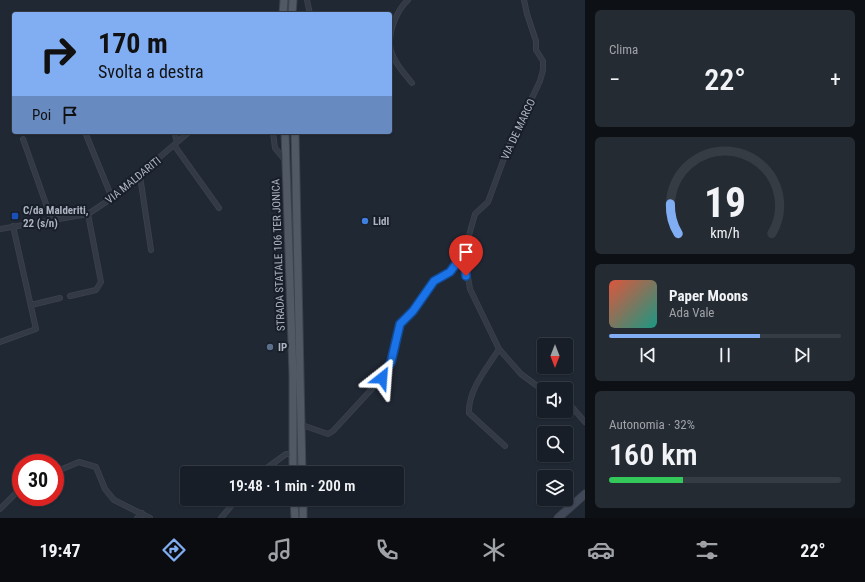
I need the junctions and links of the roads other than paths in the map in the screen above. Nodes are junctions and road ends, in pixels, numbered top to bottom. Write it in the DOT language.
graph roads {
  1 [pos="284,0"];
  2 [pos="293,0"];
  3 [pos="307,0"];
  4 [pos="408,0"];
  5 [pos="524,0"];
  6 [pos="283,12"];
  7 [pos="292,12"];
  8 [pos="310,12"];
  9 [pos="392,35"];
  10 [pos="392,50"];
  11 [pos="412,82"];
  12 [pos="86,134"];
  13 [pos="174,134"];
  14 [pos="187,134"];
  15 [pos="273,134"];
  16 [pos="285,134"];
  17 [pos="295,134"];
  18 [pos="23,139"];
  19 [pos="176,144"];
  20 [pos="285,160"];
  21 [pos="140,176"];
  22 [pos="112,198"];
  23 [pos="219,208"];
  24 [pos="88,214"];
  25 [pos="52,221"];
  26 [pos="13,226"];
  27 [pos="0,228"];
  28 [pos="151,250"];
  29 [pos="464,253"];
  30 [pos="70,296"];
  31 [pos="60,298"];
  32 [pos="31,305"];
  33 [pos="0,342"];
  34 [pos="499,349"];
  35 [pos="537,386"];
  36 [pos="573,408"];
  37 [pos="585,422"];
  38 [pos="302,425"];
  39 [pos="505,446"];
  40 [pos="293,454"];
  41 [pos="270,466"];
  42 [pos="293,466"];
  43 [pos="302,466"];
  44 [pos="64,468"];
  45 [pos="585,494"];
  46 [pos="12,497"];
  47 [pos="231,506"];
  48 [pos="294,506"];
  49 [pos="303,506"];
  50 [pos="0,509"];
  51 [pos="142,513"];
  52 [pos="137,518"];
  53 [pos="150,518"];
  54 [pos="221,518"];
  55 [pos="294,518"];
  56 [pos="303,518"];
  57 [pos="558,518"];
  1 -- 6 [label="main road"];
  2 -- 7 [label="main road"];
  3 -- 8 [label="street"];
  4 -- 9 [label="street"];
  5 -- 29 [label="street, VIA DE MARCO"];
  10 -- 11 [label="street"];
  12 -- 22 [label="street"];
  13 -- 19 [label="street"];
  14 -- 19 [label="street, VIA MALDARITI"];
  15 -- 20 [label="street"];
  16 -- 20 [label="main road, STRADA STATALE 106 TER JONICA"];
  17 -- 38 [label="main road, STRADA STATALE 106 TER JONICA"];
  18 -- 25 [label="street"];
  19 -- 21 [label="street, VIA MALDARITI"];
  19 -- 23 [label="street"];
  20 -- 40 [label="main road, STRADA STATALE 106 TER JONICA"];
  21 -- 22 [label="street, VIA MALDARITI"];
  21 -- 28 [label="street"];
  22 -- 24 [label="street, VIA MALDARITI"];
  24 -- 25 [label="street, VIA MALDARITI"];
  24 -- 30 [label="street"];
  25 -- 26 [label="street, VIA MALDARITI"];
  26 -- 27 [label="street, VIA MALDARITI"];
  26 -- 32 [label="street"];
  29 -- 34 [label="street"];
  29 -- 38 [label="street"];
  31 -- 32 [label="street"];
  32 -- 33 [label="street"];
  34 -- 35 [label="street"];
  34 -- 39 [label="street"];
  36 -- 37 [label="street"];
  38 -- 43 [label="main road, STRADA STATALE 106 TER JONICA"];
  40 -- 41 [label="street"];
  40 -- 42 [label="main road, STRADA STATALE 106 TER JONICA"];
  44 -- 51 [label="street"];
  45 -- 57 [label="street"];
  46 -- 50 [label="street"];
  47 -- 54 [label="street"];
  48 -- 55 [label="main road"];
  49 -- 56 [label="main road"];
  51 -- 52 [label="street"];
  51 -- 53 [label="street"];
}
